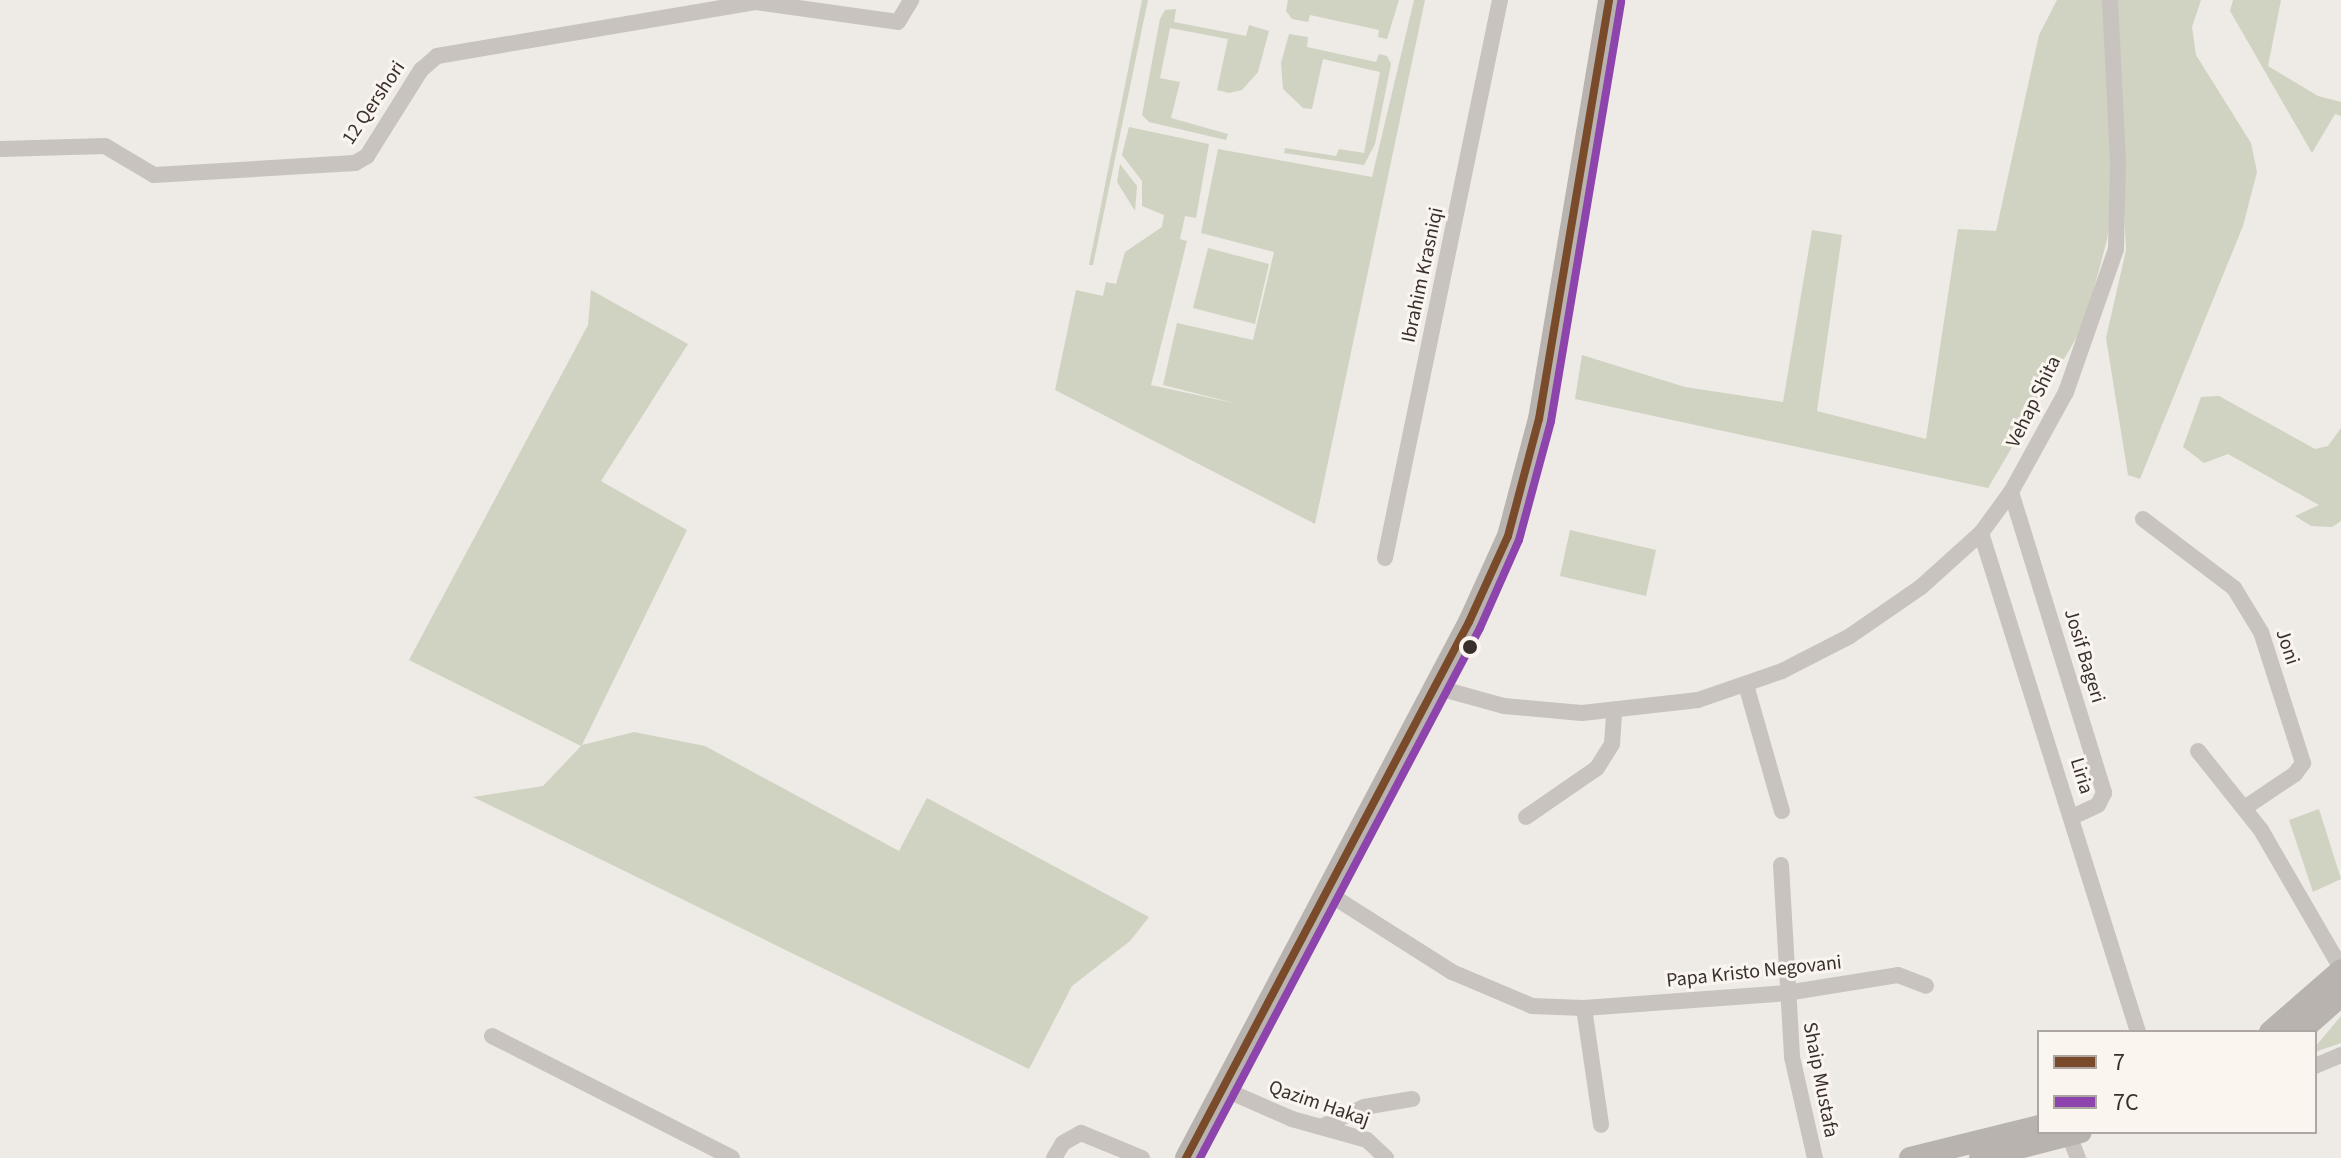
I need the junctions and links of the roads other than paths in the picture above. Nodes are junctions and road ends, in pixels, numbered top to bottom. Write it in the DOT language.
graph roads {
  1 [pos="911,0"];
  2 [pos="1500,0"];
  3 [pos="1609,0"];
  4 [pos="1622,0"];
  5 [pos="2110,0"];
  6 [pos="0,149"];
  7 [pos="2011,492"];
  8 [pos="2143,519"];
  9 [pos="1981,533"];
  10 [pos="1385,558"];
  11 [pos="1746,685"];
  12 [pos="1441,689"];
  13 [pos="1614,713"];
  14 [pos="2198,751"];
  15 [pos="2246,807"];
  16 [pos="1782,811"];
  17 [pos="1526,817"];
  18 [pos="2072,817"];
  19 [pos="1781,865"];
  20 [pos="1337,899"];
  21 [pos="2341,969"];
  22 [pos="1926,986"];
  23 [pos="1786,993"];
  24 [pos="2328,1000"];
  25 [pos="1584,1008"];
  26 [pos="2137,1030"];
  27 [pos="2274,1030"];
  28 [pos="2302,1030"];
  29 [pos="492,1036"];
  30 [pos="2341,1055"];
  31 [pos="2317,1065"];
  32 [pos="1235,1094"];
  33 [pos="1412,1099"];
  34 [pos="1601,1125"];
  35 [pos="2037,1126"];
  36 [pos="1321,1127"];
  37 [pos="2075,1134"];
  38 [pos="732,1158"];
  39 [pos="1054,1158"];
  40 [pos="1142,1158"];
  41 [pos="1186,1158"];
  42 [pos="1200,1158"];
  43 [pos="1386,1158"];
  44 [pos="1815,1158"];
  45 [pos="1910,1158"];
  46 [pos="1980,1158"];
  47 [pos="2078,1158"];
  1 -- 6 [label="street, 12 Qershori"];
  2 -- 10 [label="street, Ibrahim Krasniqi"];
  3 -- 12 [label="street"];
  4 -- 12 [label="street"];
  5 -- 7 [label="street, Vehap Shita"];
  7 -- 9 [label="street, Vehap Shita"];
  7 -- 18 [label="street, Josif Bageri"];
  8 -- 15 [label="street, Joni"];
  9 -- 11 [label="street, Vehap Shita"];
  9 -- 18 [label="street, Liria"];
  11 -- 13 [label="street, Vehap Shita"];
  11 -- 16 [label="street"];
  12 -- 13 [label="street, Vehap Shita"];
  12 -- 20 [label="street"];
  12 -- 41 [label="street"];
  13 -- 17 [label="street"];
  14 -- 15 [label="street"];
  15 -- 21 [label="street"];
  18 -- 26 [label="street, Liria"];
  19 -- 23 [label="street, Shaip Mustafa"];
  20 -- 25 [label="street, Papa Kristo Negovani"];
  20 -- 32 [label="street"];
  21 -- 24 [label="street"];
  22 -- 23 [label="street, Papa Kristo Negovani"];
  23 -- 25 [label="street, Papa Kristo Negovani"];
  23 -- 44 [label="street, Shaip Mustafa"];
  24 -- 27 [label="street"];
  24 -- 28 [label="street"];
  25 -- 34 [label="street"];
  29 -- 38 [label="street"];
  30 -- 31 [label="street"];
  32 -- 36 [label="street, Qazim Hakaj"];
  32 -- 42 [label="street"];
  33 -- 36 [label="street"];
  35 -- 45 [label="street"];
  36 -- 43 [label="street, Qazim Hakaj"];
  37 -- 46 [label="street"];
  37 -- 47 [label="street"];
  39 -- 40 [label="street"];
}
